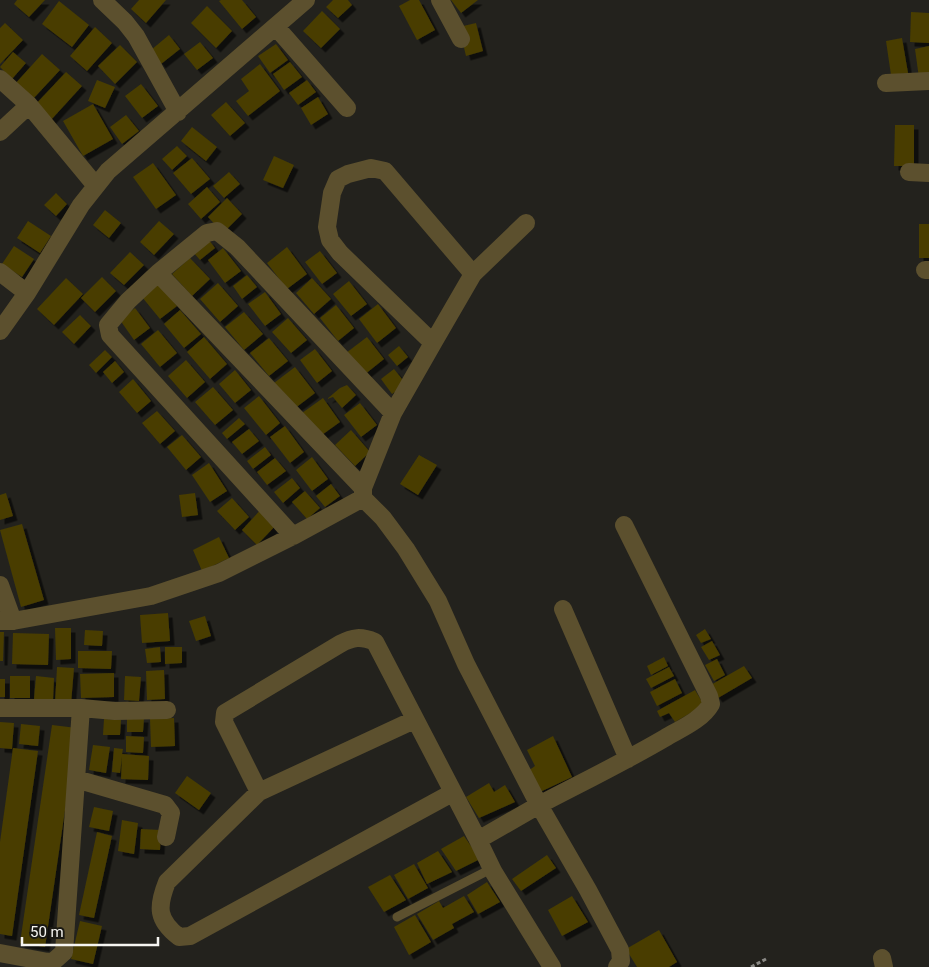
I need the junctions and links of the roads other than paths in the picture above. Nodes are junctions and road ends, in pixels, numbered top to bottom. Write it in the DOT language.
graph roads {
  1 [pos="102,0"];
  2 [pos="306,0"];
  3 [pos="440,0"];
  4 [pos="276,27"];
  5 [pos="461,40"];
  6 [pos="0,79"];
  7 [pos="929,81"];
  8 [pos="886,83"];
  9 [pos="29,105"];
  10 [pos="347,108"];
  11 [pos="178,112"];
  12 [pos="0,132"];
  13 [pos="909,172"];
  14 [pos="929,173"];
  15 [pos="96,186"];
  16 [pos="526,223"];
  17 [pos="0,272"];
  18 [pos="158,273"];
  19 [pos="473,274"];
  20 [pos="27,293"];
  21 [pos="0,331"];
  22 [pos="433,343"];
  23 [pos="393,413"];
  24 [pos="363,493"];
  25 [pos="624,525"];
  26 [pos="293,536"];
  27 [pos="0,585"];
  28 [pos="563,610"];
  29 [pos="7,621"];
  30 [pos="0,708"];
  31 [pos="81,708"];
  32 [pos="167,710"];
  33 [pos="414,720"];
  34 [pos="628,759"];
  35 [pos="76,779"];
  36 [pos="259,792"];
  37 [pos="452,792"];
  38 [pos="539,805"];
  39 [pos="166,837"];
  40 [pos="478,840"];
  41 [pos="491,869"];
  42 [pos="397,917"];
  43 [pos="0,953"];
  44 [pos="552,967"];
  45 [pos="617,967"];
  1 -- 11 [label="street"];
  2 -- 4 [label="street"];
  3 -- 5 [label="street"];
  4 -- 10 [label="street"];
  4 -- 11 [label="street"];
  6 -- 9 [label="street"];
  7 -- 8 [label="street"];
  9 -- 12 [label="street"];
  9 -- 15 [label="street"];
  11 -- 15 [label="street"];
  13 -- 14 [label="street"];
  15 -- 20 [label="street"];
  16 -- 19 [label="street"];
  17 -- 20 [label="street"];
  18 -- 23 [label="street"];
  18 -- 24 [label="street"];
  18 -- 26 [label="street"];
  19 -- 22 [label="street"];
  19 -- 22 [label="street"];
  20 -- 21 [label="street"];
  22 -- 23 [label="street"];
  23 -- 24 [label="street"];
  24 -- 26 [label="street"];
  24 -- 38 [label="street"];
  25 -- 34 [label="street"];
  26 -- 29 [label="street"];
  27 -- 29 [label="street"];
  28 -- 34 [label="street"];
  30 -- 31 [label="street"];
  31 -- 32 [label="street"];
  31 -- 35 [label="street"];
  33 -- 36 [label="street"];
  33 -- 36 [label="street"];
  33 -- 37 [label="street"];
  34 -- 38 [label="street"];
  35 -- 39 [label="street"];
  35 -- 43 [label="street"];
  36 -- 37 [label="street"];
  37 -- 40 [label="street"];
  38 -- 40 [label="street"];
  38 -- 45 [label="street"];
  40 -- 41 [label="street"];
  41 -- 42 [label="lane"];
  41 -- 44 [label="street"];
}
